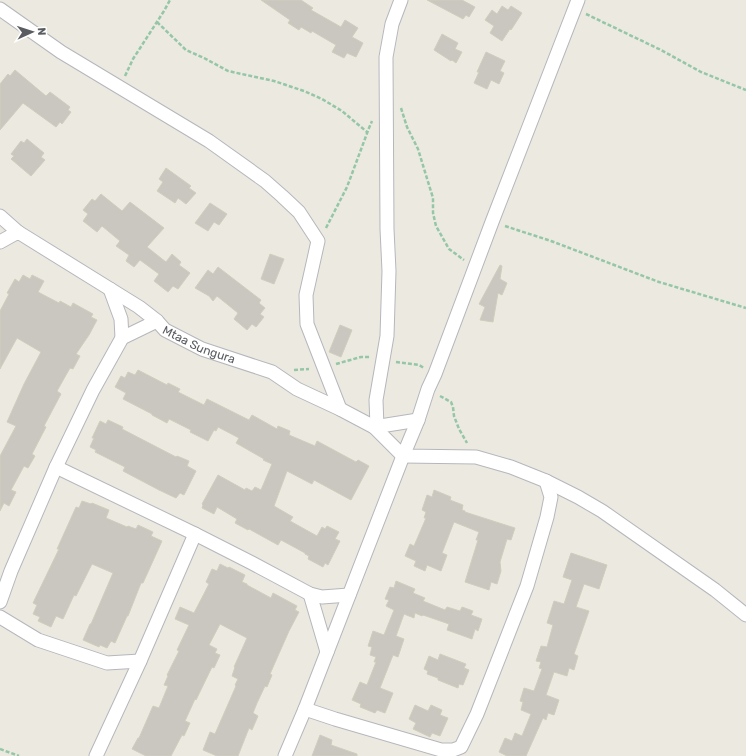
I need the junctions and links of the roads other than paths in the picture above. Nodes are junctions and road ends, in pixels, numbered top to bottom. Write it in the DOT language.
graph roads {
  1 [pos="401,0"];
  2 [pos="576,4"];
  3 [pos="0,9"];
  4 [pos="0,216"];
  5 [pos="18,232"];
  6 [pos="0,242"];
  7 [pos="110,289"];
  8 [pos="157,321"];
  9 [pos="122,338"];
  10 [pos="340,409"];
  11 [pos="418,420"];
  12 [pos="375,427"];
  13 [pos="403,456"];
  14 [pos="56,467"];
  15 [pos="546,481"];
  16 [pos="195,534"];
  17 [pos="310,594"];
  18 [pos="349,596"];
  19 [pos="0,602"];
  20 [pos="746,615"];
  21 [pos="0,616"];
  22 [pos="327,652"];
  23 [pos="140,661"];
  24 [pos="305,709"];
  25 [pos="460,751"];
  26 [pos="442,753"];
  27 [pos="96,756"];
  28 [pos="285,756"];
  1 -- 12 [label="street"];
  2 -- 11 [label="street"];
  3 -- 10 [label="street"];
  4 -- 5 [label="street, Mtaa Sungura"];
  5 -- 6 [label="street"];
  5 -- 7 [label="street, Mtaa Sungura"];
  7 -- 8 [label="street, Mtaa Sungura"];
  7 -- 9 [label="street"];
  8 -- 9 [label="street"];
  8 -- 10 [label="street, Mtaa Sungura"];
  9 -- 14 [label="street"];
  10 -- 12 [label="street, Mtaa Sungura"];
  11 -- 12 [label="street"];
  11 -- 13 [label="street"];
  12 -- 13 [label="street, Mtaa Sungura"];
  13 -- 15 [label="street"];
  13 -- 18 [label="street"];
  14 -- 16 [label="street"];
  14 -- 19 [label="street"];
  15 -- 20 [label="street"];
  15 -- 25 [label="street"];
  16 -- 17 [label="street"];
  16 -- 23 [label="street"];
  17 -- 18 [label="street"];
  17 -- 22 [label="street"];
  18 -- 22 [label="street"];
  21 -- 23 [label="street"];
  22 -- 24 [label="street"];
  23 -- 27 [label="street"];
  24 -- 26 [label="street"];
  24 -- 28 [label="street"];
  25 -- 26 [label="street"];
}
